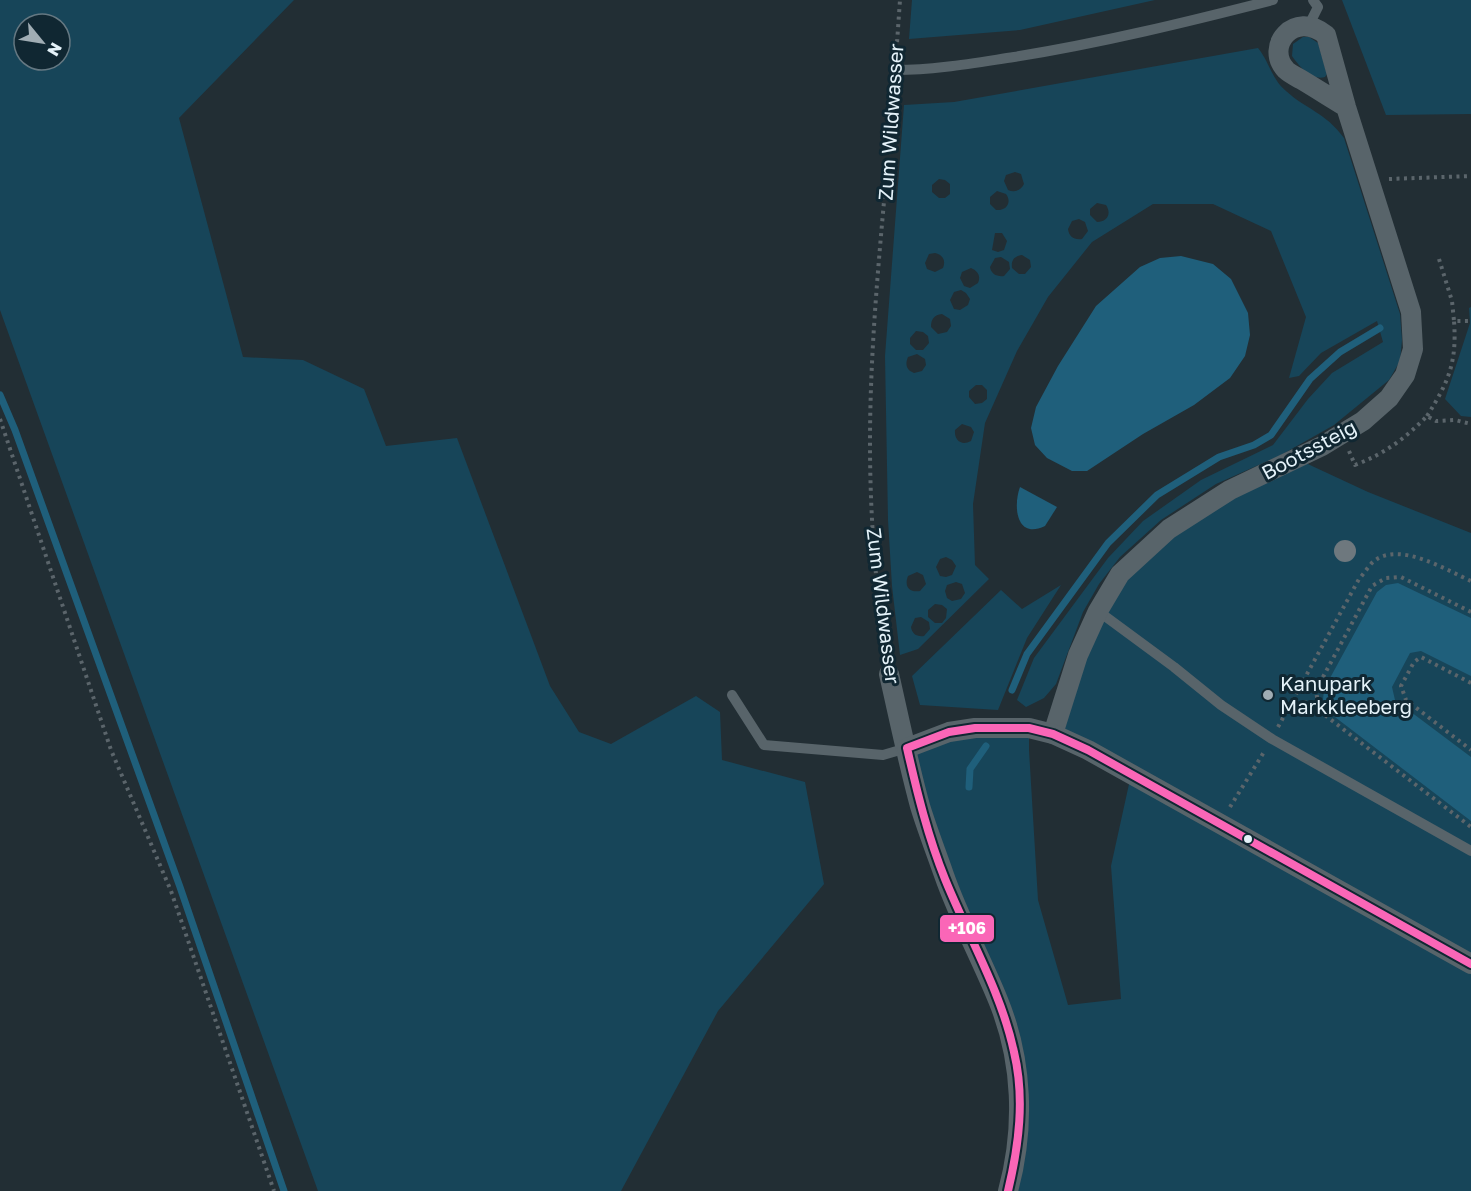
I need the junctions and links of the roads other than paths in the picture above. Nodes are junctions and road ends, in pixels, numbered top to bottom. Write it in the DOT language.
graph roads {
  1 [pos="1273,0"];
  2 [pos="1313,0"];
  3 [pos="1309,25"];
  4 [pos="896,70"];
  5 [pos="1346,107"];
  6 [pos="1098,611"];
  7 [pos="888,674"];
  8 [pos="732,695"];
  9 [pos="1053,734"];
  10 [pos="907,748"];
  11 [pos="1471,851"];
  12 [pos="1471,964"];
  13 [pos="1008,1191"];
  1 -- 4 [label="lane"];
  2 -- 3 [label="lane"];
  3 -- 5 [label="street, Bootssteig"];
  3 -- 5 [label="street"];
  5 -- 6 [label="street, Bootssteig"];
  6 -- 9 [label="street, Bootssteig"];
  6 -- 11 [label="lane"];
  7 -- 10 [label="street, Zum Wildwasser"];
  8 -- 10 [label="lane"];
  9 -- 10 [label="street"];
  9 -- 12 [label="street"];
  10 -- 13 [label="street, Zum Wildwasser"];
}
